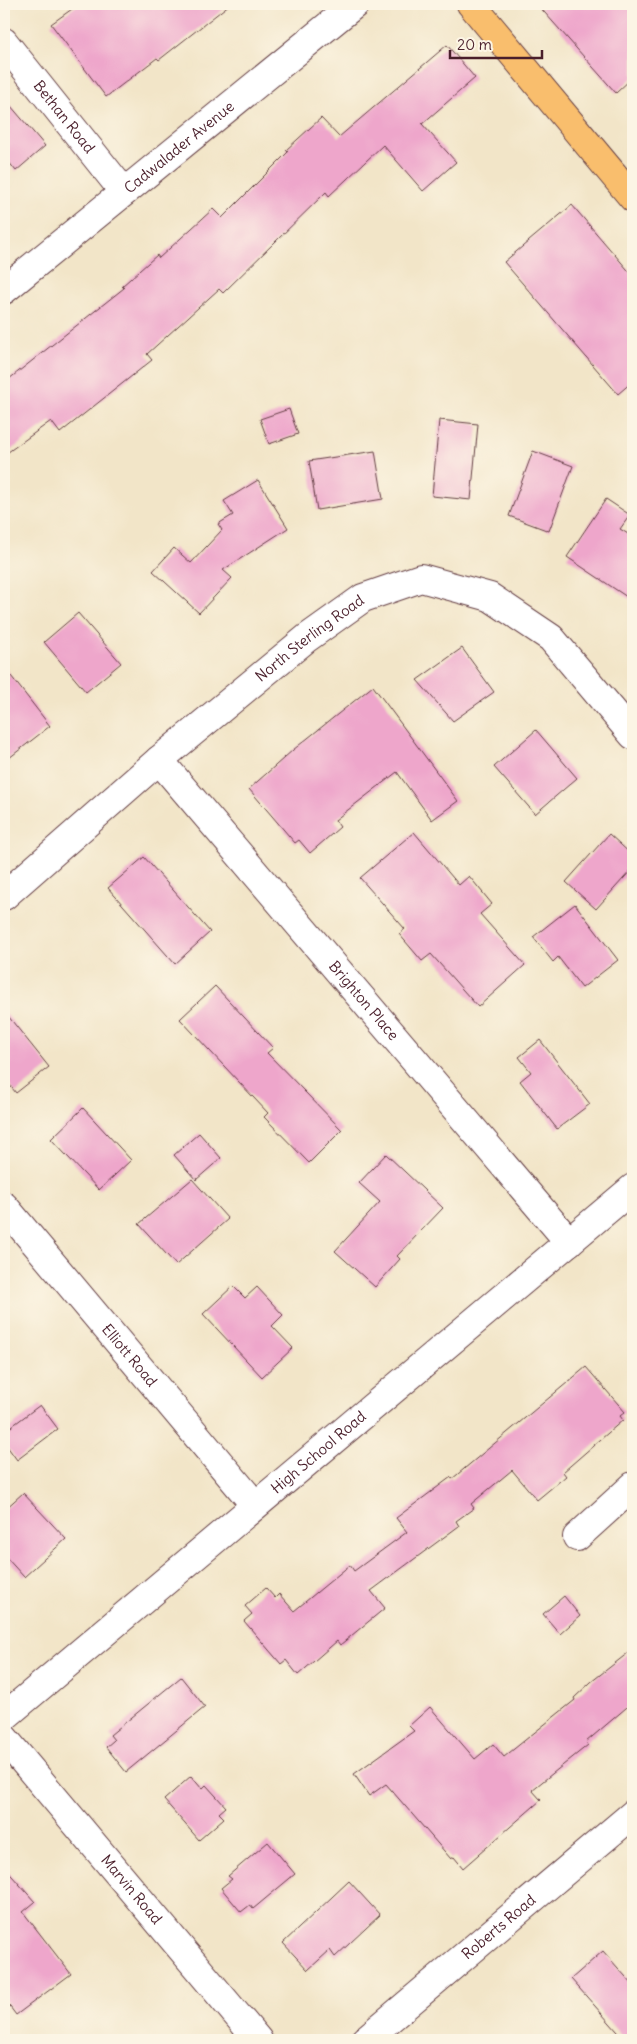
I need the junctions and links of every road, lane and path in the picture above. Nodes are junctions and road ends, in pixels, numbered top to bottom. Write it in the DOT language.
graph roads {
  1 [pos="355,4"];
  2 [pos="471,4"];
  3 [pos="4,42"];
  4 [pos="124,192"];
  5 [pos="633,198"];
  6 [pos="4,290"];
  7 [pos="633,735"];
  8 [pos="159,760"];
  9 [pos="4,896"];
  10 [pos="633,1188"];
  11 [pos="4,1206"];
  12 [pos="569,1242"];
  13 [pos="633,1486"];
  14 [pos="255,1505"];
  15 [pos="577,1537"];
  16 [pos="4,1717"];
  17 [pos="4,1738"];
  18 [pos="633,1814"];
  19 [pos="258,2040"];
  20 [pos="364,2040"];
  1 -- 4 [label="street, Cadwalader Avenue"];
  2 -- 5 [label="main road"];
  3 -- 4 [label="street, Bethan Road"];
  4 -- 6 [label="street, Cadwalader Avenue"];
  7 -- 8 [label="street, North Sterling Road"];
  8 -- 9 [label="street, North Sterling Road"];
  8 -- 12 [label="street, Brighton Place"];
  10 -- 12 [label="street, High School Road"];
  11 -- 14 [label="street, Elliott Road"];
  12 -- 14 [label="street, High School Road"];
  13 -- 15 [label="street"];
  14 -- 16 [label="street, High School Road"];
  17 -- 19 [label="street, Marvin Road"];
  18 -- 20 [label="street, Roberts Road"];
}
